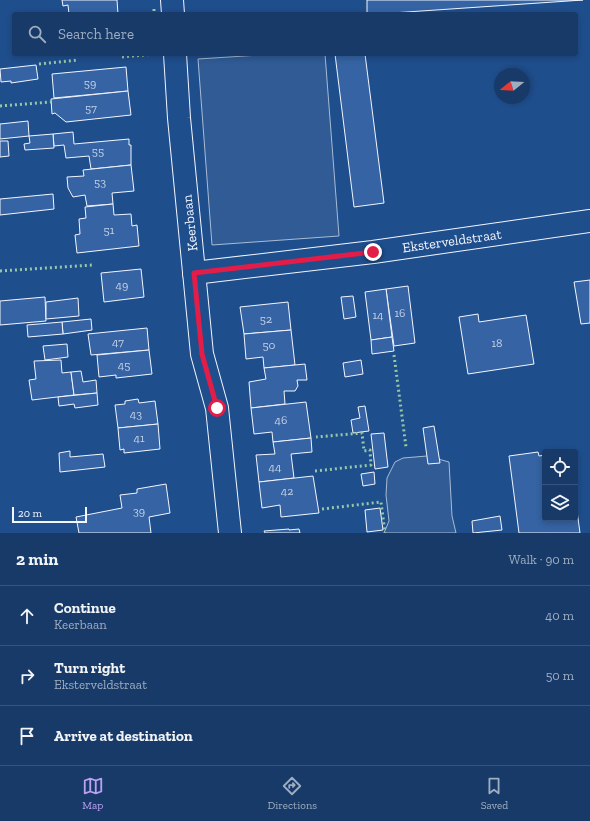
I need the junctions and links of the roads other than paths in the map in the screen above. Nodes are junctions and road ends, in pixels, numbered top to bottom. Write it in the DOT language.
graph roads {
  1 [pos="172,0"];
  2 [pos="172,12"];
  3 [pos="175,56"];
  4 [pos="590,221"];
  5 [pos="194,273"];
  6 [pos="230,533"];
  1 -- 2 [label="street"];
  3 -- 5 [label="street, Keerbaan"];
  4 -- 5 [label="street, Eksterveldstraat"];
  5 -- 6 [label="street, Keerbaan"];
}
